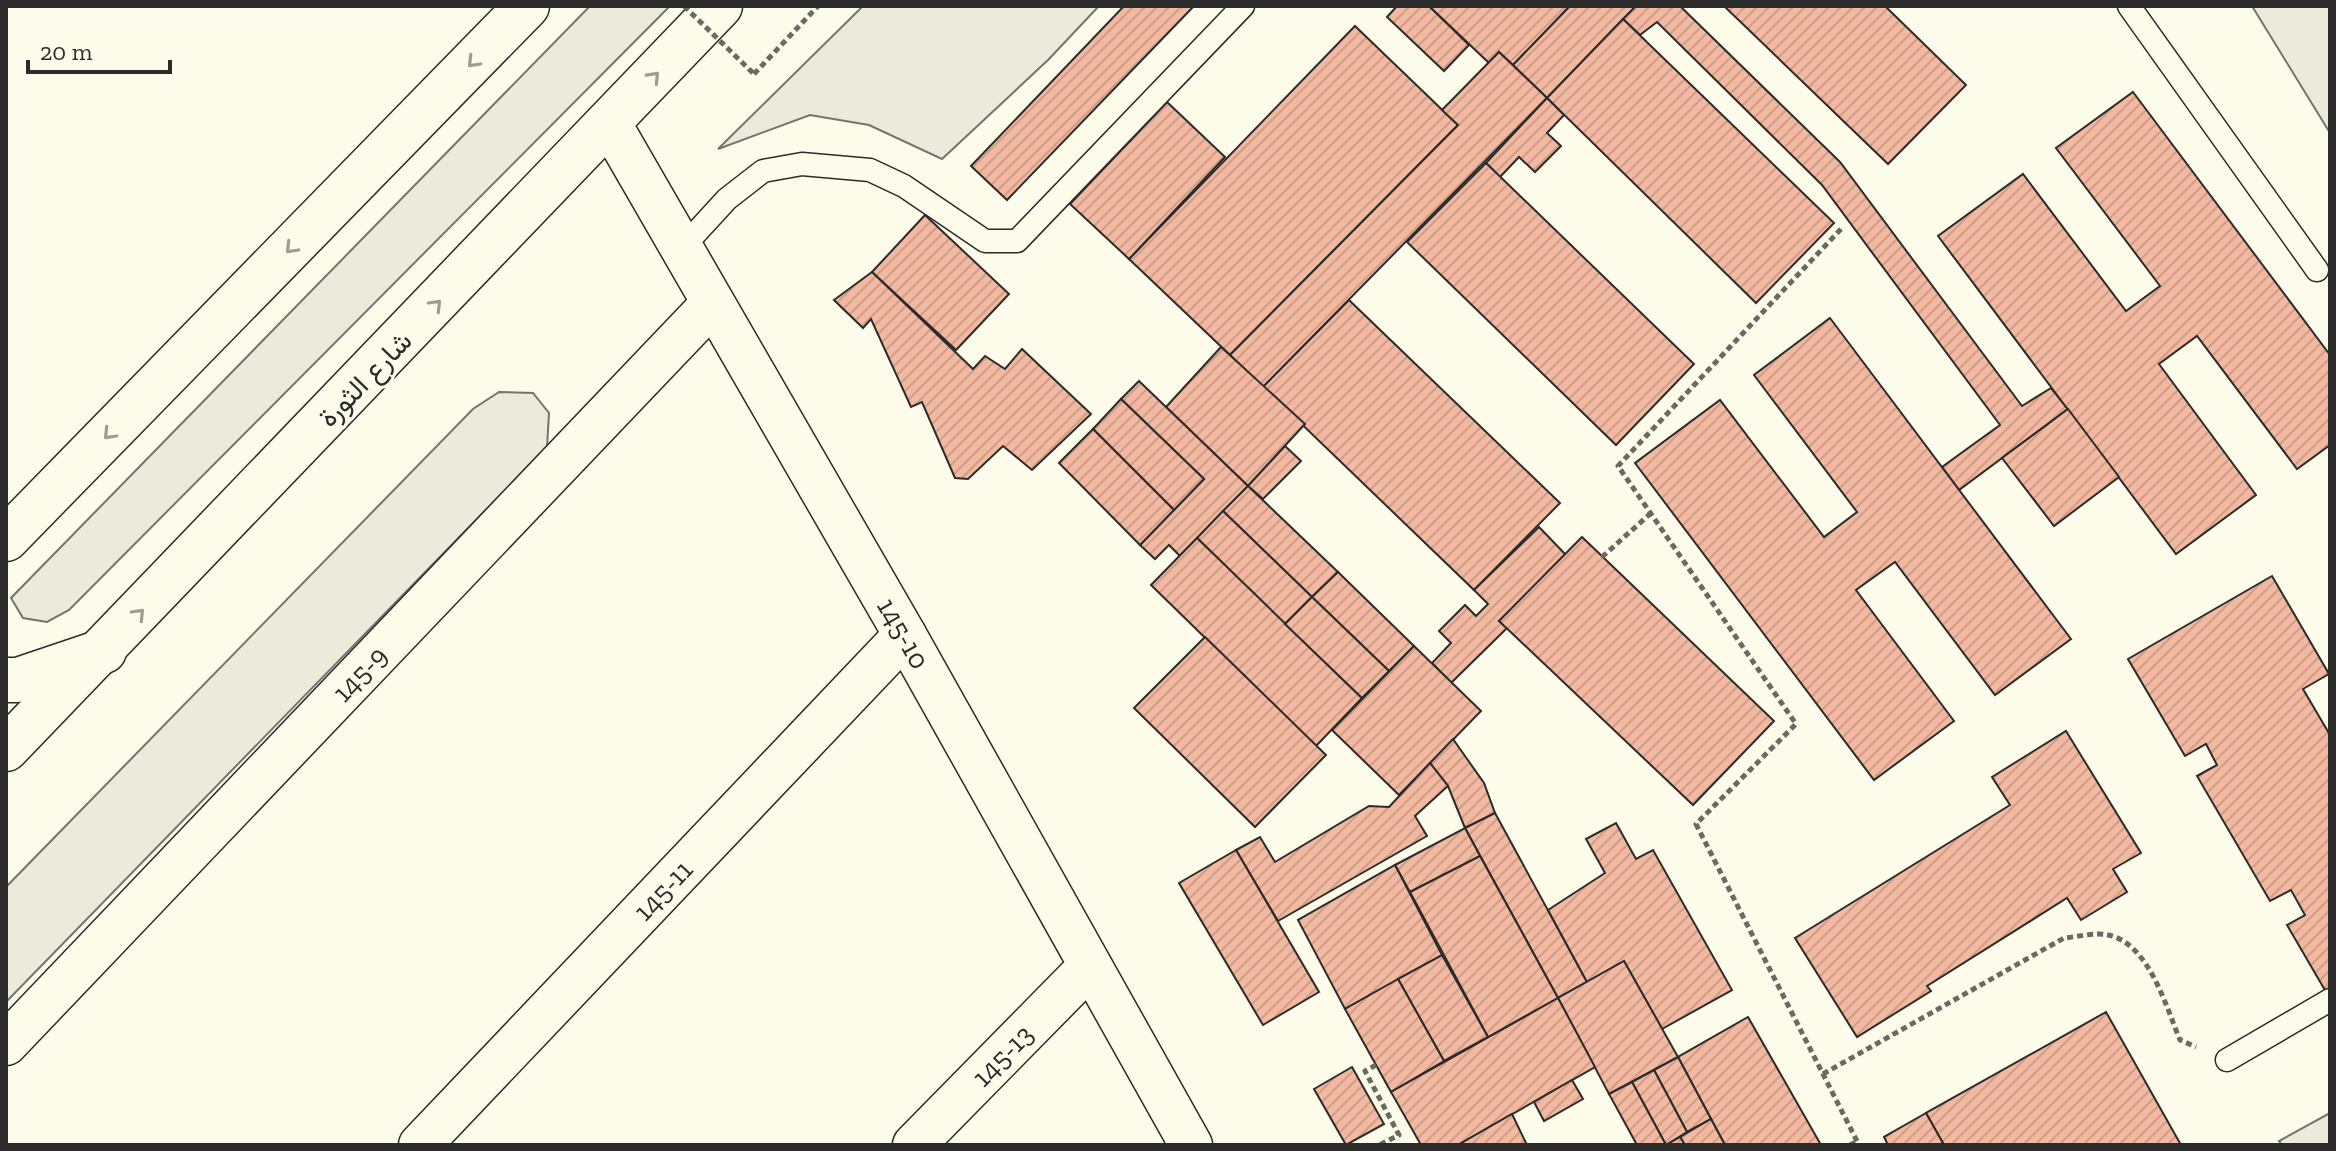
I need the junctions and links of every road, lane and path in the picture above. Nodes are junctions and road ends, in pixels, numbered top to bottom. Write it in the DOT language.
graph roads {
  1 [pos="527,6"];
  2 [pos="684,6"];
  3 [pos="720,6"];
  4 [pos="818,6"];
  5 [pos="1243,6"];
  6 [pos="2129,6"];
  7 [pos="610,124"];
  8 [pos="1841,229"];
  9 [pos="682,248"];
  10 [pos="2317,270"];
  11 [pos="713,303"];
  12 [pos="1651,513"];
  13 [pos="6,539"];
  14 [pos="1602,557"];
  15 [pos="905,635"];
  16 [pos="104,651"];
  17 [pos="6,680"];
  18 [pos="6,749"];
  19 [pos="1090,966"];
  20 [pos="2330,1000"];
  21 [pos="6,1044"];
  22 [pos="2227,1060"];
  23 [pos="1376,1065"];
  24 [pos="1823,1074"];
  25 [pos="1858,1143"];
  26 [pos="420,1145"];
  27 [pos="914,1145"];
  28 [pos="1191,1145"];
  29 [pos="1379,1145"];
  30 [pos="1850,1145"];
  1 -- 13 [label="main road, one-way"];
  2 -- 4 [label="path, bridge"];
  7 -- 3 [label="main road, شارع الثورة, one-way"];
  5 -- 9 [label="lane"];
  6 -- 10 [label="lane"];
  7 -- 9 [label="street, 145-10"];
  16 -- 7 [label="main road, شارع الثورة, one-way"];
  8 -- 12 [label="path"];
  9 -- 11 [label="street, 145-10"];
  11 -- 15 [label="street, 145-10"];
  11 -- 21 [label="street, 145-9"];
  12 -- 14 [label="path"];
  12 -- 24 [label="path"];
  15 -- 19 [label="street, 145-10"];
  15 -- 26 [label="street, 145-11"];
  16 -- 17 [label="main road"];
  16 -- 18 [label="main road, شارع الثورة"];
  19 -- 27 [label="street, 145-13"];
  19 -- 28 [label="street, 145-10"];
  20 -- 22 [label="lane"];
  22 -- 24 [label="path"];
  23 -- 29 [label="path"];
  24 -- 25 [label="path"];
  25 -- 30 [label="path"];
}
